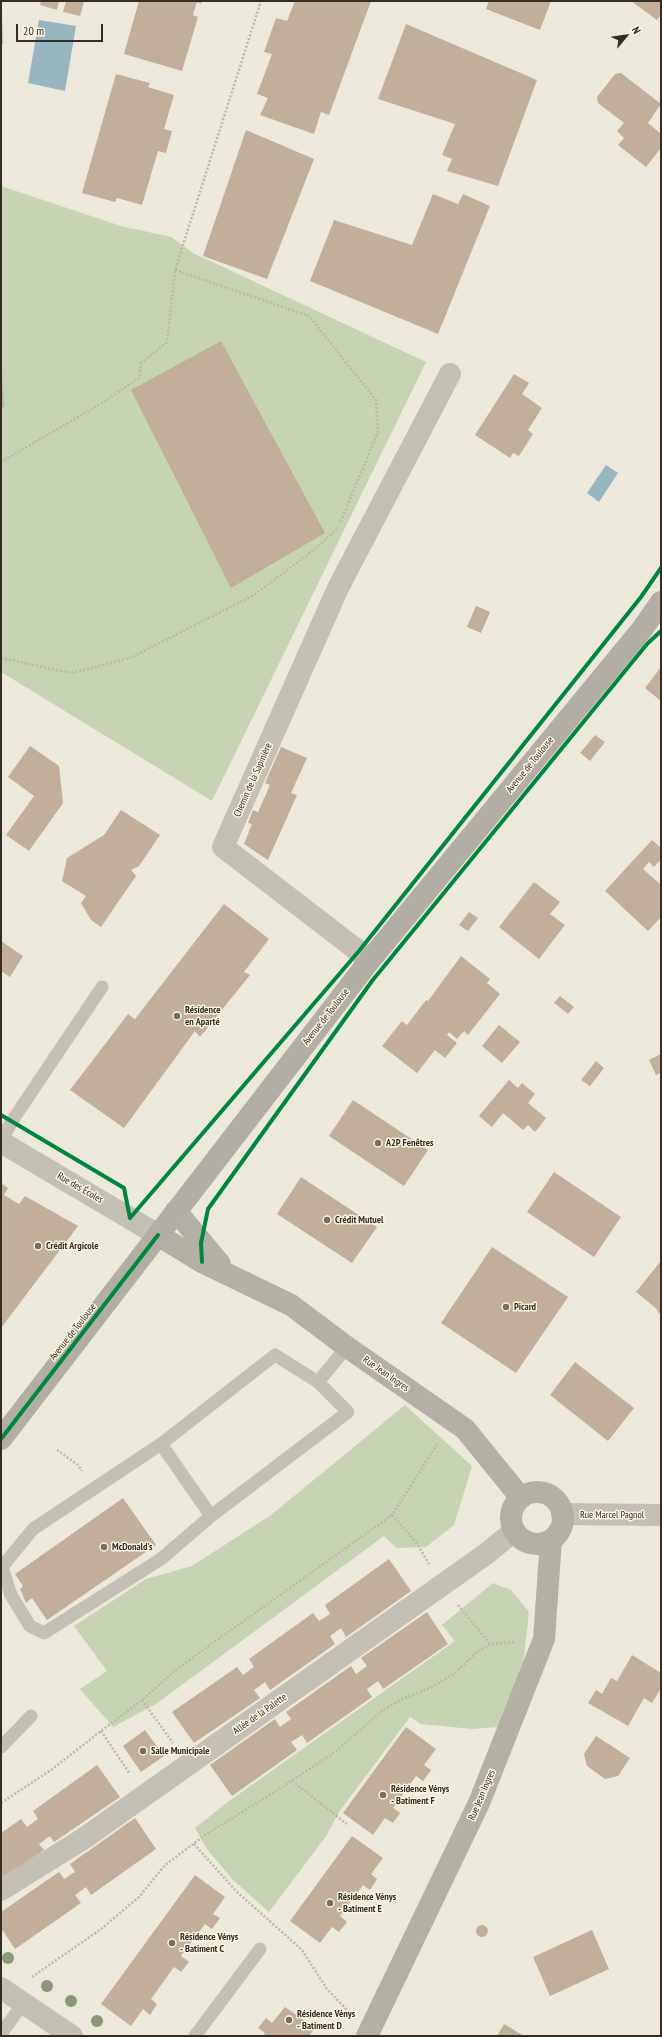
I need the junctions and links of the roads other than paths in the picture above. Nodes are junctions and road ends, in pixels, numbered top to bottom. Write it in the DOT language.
graph roads {
  1 [pos="450,374"];
  2 [pos="661,604"];
  3 [pos="370,960"];
  4 [pos="102,987"];
  5 [pos="1,1142"];
  6 [pos="176,1211"];
  7 [pos="158,1234"];
  8 [pos="230,1275"];
  9 [pos="347,1347"];
  10 [pos="318,1382"];
  11 [pos="1,1439"];
  12 [pos="161,1444"];
  13 [pos="521,1498"];
  14 [pos="562,1514"];
  15 [pos="661,1515"];
  16 [pos="212,1516"];
  17 [pos="514,1531"];
  18 [pos="551,1540"];
  19 [pos="31,1716"];
  20 [pos="1,1747"];
  21 [pos="1,1890"];
  22 [pos="260,1949"];
  23 [pos="13,1995"];
  24 [pos="368,2033"];
  25 [pos="1,2034"];
  26 [pos="72,2036"];
  27 [pos="195,2036"];
  1 -- 3 [label="street, Chemin de la Sapinière"];
  2 -- 3 [label="main road, Avenue de Toulouse"];
  3 -- 6 [label="main road, Avenue de Toulouse"];
  4 -- 5 [label="lane"];
  5 -- 7 [label="street, Rue des Écoles"];
  6 -- 7 [label="main road, Avenue de Toulouse"];
  6 -- 8 [label="street"];
  7 -- 8 [label="street, Rue Jean Ingres"];
  7 -- 11 [label="main road, Avenue de Toulouse"];
  8 -- 9 [label="street, Rue Jean Ingres"];
  9 -- 10 [label="lane"];
  9 -- 13 [label="street, Rue Jean Ingres"];
  10 -- 12 [label="lane"];
  10 -- 16 [label="lane"];
  12 -- 16 [label="lane"];
  12 -- 16 [label="lane"];
  13 -- 14 [label="street"];
  13 -- 17 [label="street"];
  14 -- 15 [label="street, Rue Marcel Pagnol"];
  14 -- 18 [label="street"];
  17 -- 18 [label="street"];
  17 -- 21 [label="street, Allée de la Palette"];
  18 -- 24 [label="street, Rue Jean Ingres"];
  19 -- 20 [label="lane"];
  22 -- 27 [label="lane"];
  23 -- 25 [label="lane"];
  23 -- 26 [label="street"];
}
